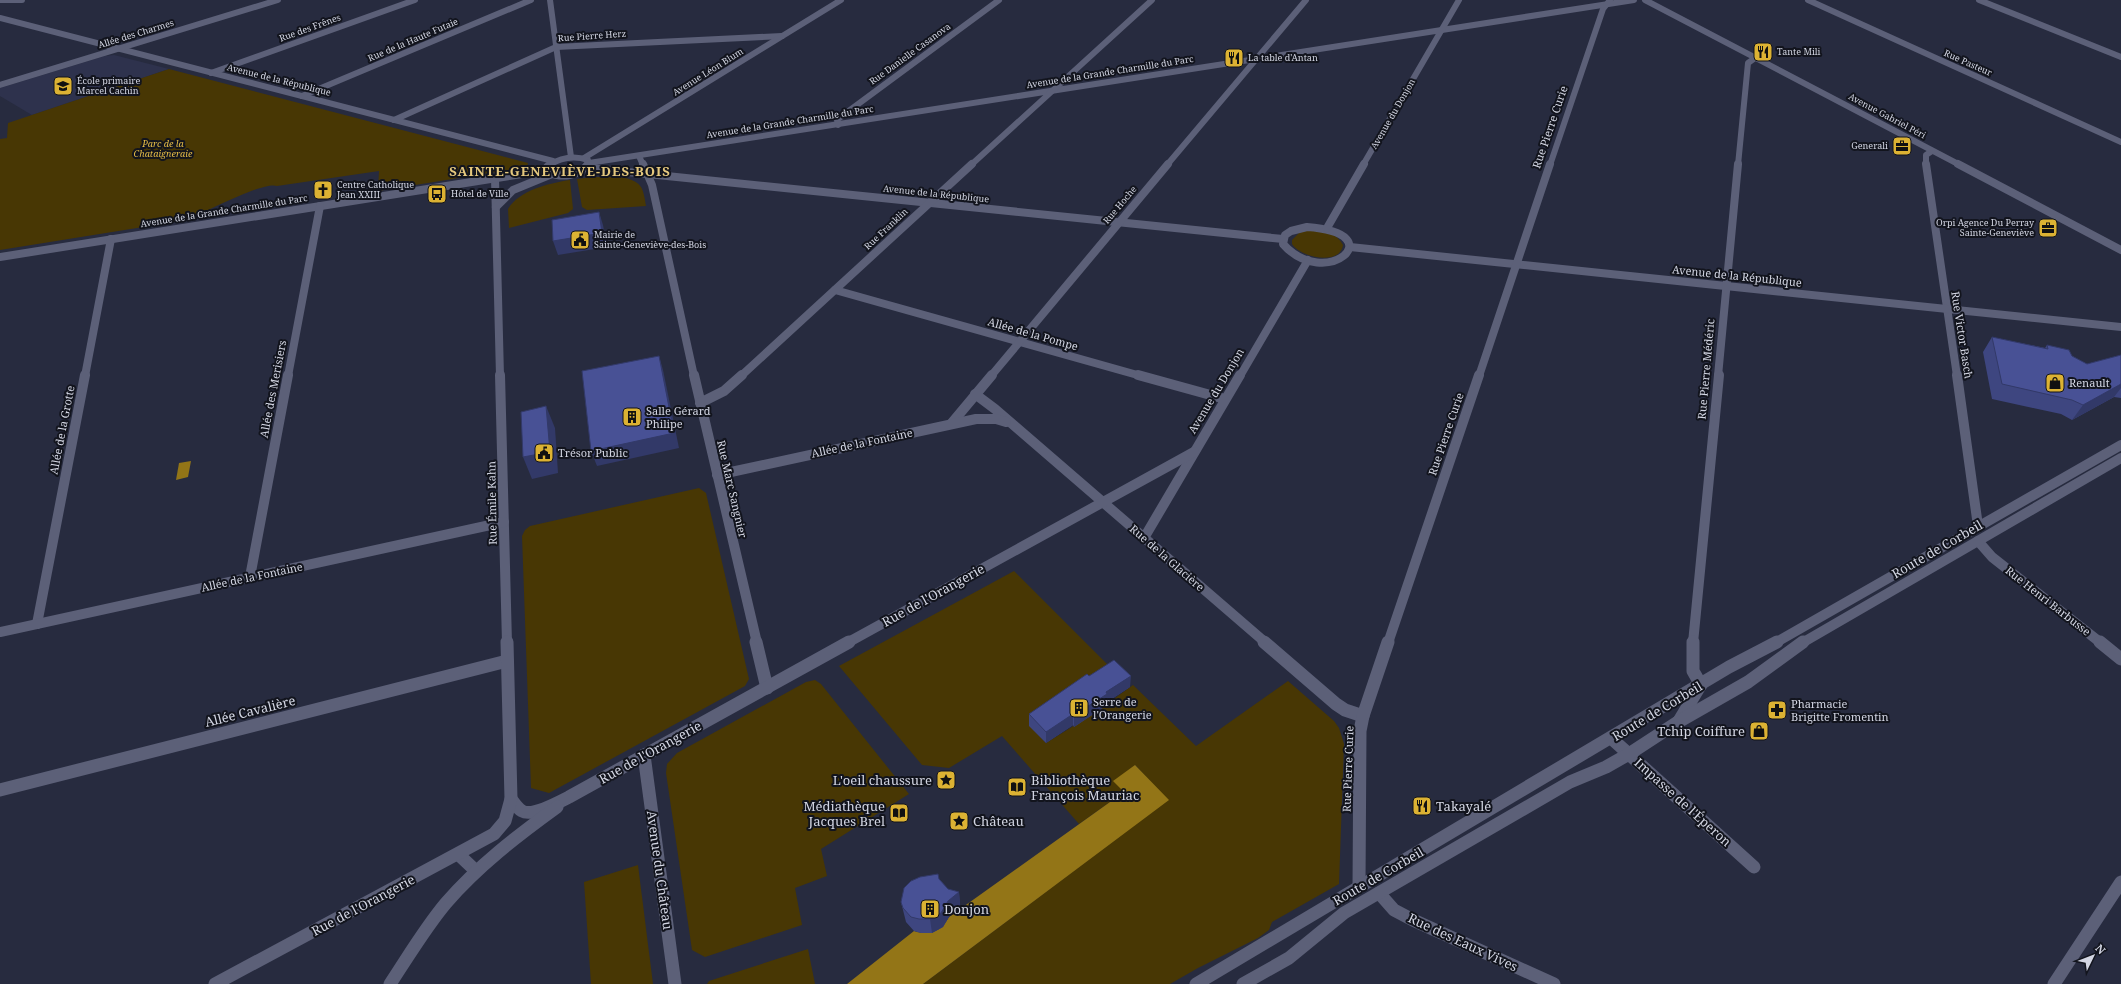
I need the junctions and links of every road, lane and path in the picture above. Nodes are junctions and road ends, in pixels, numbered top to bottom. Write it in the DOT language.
graph roads {
  1 [pos="0,0"];
  2 [pos="22,0"];
  3 [pos="278,0"];
  4 [pos="415,0"];
  5 [pos="531,0"];
  6 [pos="550,0"];
  7 [pos="840,0"];
  8 [pos="999,0"];
  9 [pos="1152,0"];
  10 [pos="1306,0"];
  11 [pos="1459,0"];
  12 [pos="1634,0"];
  13 [pos="1645,0"];
  14 [pos="1808,0"];
  15 [pos="1979,0"];
  16 [pos="1609,2"];
  17 [pos="0,18"];
  18 [pos="1442,30"];
  19 [pos="782,36"];
  20 [pos="556,47"];
  21 [pos="118,49"];
  22 [pos="2121,57"];
  23 [pos="1755,58"];
  24 [pos="1256,60"];
  25 [pos="211,73"];
  26 [pos="0,86"];
  27 [pos="1052,91"];
  28 [pos="302,96"];
  29 [pos="394,120"];
  30 [pos="838,125"];
  31 [pos="2121,142"];
  32 [pos="1932,151"];
  33 [pos="640,156"];
  34 [pos="571,157"];
  35 [pos="553,162"];
  36 [pos="587,163"];
  37 [pos="549,172"];
  38 [pos="647,174"];
  39 [pos="495,178"];
  40 [pos="930,203"];
  41 [pos="320,206"];
  42 [pos="496,207"];
  43 [pos="1119,223"];
  44 [pos="1327,228"];
  45 [pos="111,239"];
  46 [pos="1283,239"];
  47 [pos="1350,248"];
  48 [pos="2121,250"];
  49 [pos="0,257"];
  50 [pos="1308,260"];
  51 [pos="1517,264"];
  52 [pos="1726,286"];
  53 [pos="835,290"];
  54 [pos="1947,309"];
  55 [pos="2121,327"];
  56 [pos="1019,342"];
  57 [pos="975,394"];
  58 [pos="1226,399"];
  59 [pos="700,404"];
  60 [pos="1008,422"];
  61 [pos="951,424"];
  62 [pos="2121,445"];
  63 [pos="1194,452"];
  64 [pos="2121,458"];
  65 [pos="717,475"];
  66 [pos="1101,502"];
  67 [pos="504,522"];
  68 [pos="1978,526"];
  69 [pos="1144,538"];
  70 [pos="1978,541"];
  71 [pos="250,577"];
  72 [pos="37,624"];
  73 [pos="0,632"];
  74 [pos="2121,659"];
  75 [pos="507,661"];
  76 [pos="1701,685"];
  77 [pos="767,688"];
  78 [pos="1363,716"];
  79 [pos="1678,722"];
  80 [pos="1611,738"];
  81 [pos="1629,754"];
  82 [pos="644,756"];
  83 [pos="0,790"];
  84 [pos="569,797"];
  85 [pos="511,799"];
  86 [pos="458,854"];
  87 [pos="1754,867"];
  88 [pos="476,871"];
  89 [pos="2121,882"];
  90 [pos="1358,886"];
  91 [pos="1378,893"];
  92 [pos="215,984"];
  93 [pos="390,984"];
  94 [pos="676,984"];
  95 [pos="1196,984"];
  96 [pos="1243,984"];
  97 [pos="1554,984"];
  98 [pos="2054,984"];
  1 -- 2 [label="street"];
  3 -- 21 [label="street, Allée des Charmes"];
  4 -- 25 [label="street, Rue des Frênes"];
  5 -- 28 [label="street, Rue de la Haute Futaie"];
  6 -- 20 [label="street"];
  7 -- 19 [label="street, Avenue Léon Blum"];
  8 -- 30 [label="street, Rue Danielle Casanova"];
  9 -- 27 [label="street, Rue Franklin"];
  10 -- 24 [label="street, Rue Hoche"];
  11 -- 18 [label="street, Avenue du Donjon"];
  12 -- 16 [label="street, Avenue de la Grande Charmille du Parc"];
  13 -- 23 [label="street, Avenue Gabriel Péri"];
  14 -- 31 [label="street, Rue Pasteur"];
  15 -- 22 [label="street"];
  16 -- 18 [label="street, Avenue de la Grande Charmille du Parc"];
  16 -- 51 [label="street, Rue Pierre Curie"];
  17 -- 21 [label="street, Avenue de la République"];
  18 -- 24 [label="street, Avenue de la Grande Charmille du Parc"];
  18 -- 44 [label="street, Avenue du Donjon"];
  19 -- 20 [label="street, Rue Pierre Herz"];
  19 -- 36 [label="street, Avenue Léon Blum"];
  20 -- 29 [label="street, Rue Pierre Herz"];
  20 -- 34 [label="street"];
  21 -- 25 [label="street, Avenue de la République"];
  21 -- 26 [label="street, Allée des Charmes"];
  23 -- 32 [label="street, Avenue Gabriel Péri"];
  23 -- 52 [label="street, Rue Pierre Médéric"];
  24 -- 27 [label="street, Avenue de la Grande Charmille du Parc"];
  24 -- 43 [label="street, Rue Hoche"];
  25 -- 28 [label="street, Avenue de la République"];
  27 -- 30 [label="street, Avenue de la Grande Charmille du Parc"];
  27 -- 40 [label="street, Rue Franklin"];
  28 -- 29 [label="street, Avenue de la République"];
  29 -- 35 [label="street, Avenue de la République"];
  30 -- 33 [label="street, Avenue de la Grande Charmille du Parc"];
  32 -- 48 [label="street, Avenue Gabriel Péri"];
  32 -- 54 [label="street, Rue Victor Basch"];
  33 -- 36 [label="street, Avenue de la Grande Charmille du Parc"];
  33 -- 38 [label="street, Rue Marc Sangnier"];
  34 -- 35 [label="street"];
  34 -- 36 [label="street"];
  35 -- 37 [label="street"];
  36 -- 37 [label="street"];
  36 -- 38 [label="street, Avenue de la République"];
  37 -- 39 [label="street, Avenue de la Grande Charmille du Parc"];
  37 -- 42 [label="street"];
  38 -- 40 [label="street, Avenue de la République"];
  38 -- 59 [label="street, Rue Marc Sangnier"];
  39 -- 41 [label="street, Avenue de la Grande Charmille du Parc"];
  39 -- 42 [label="street, Rue Émile Kahn"];
  40 -- 43 [label="street, Avenue de la République"];
  40 -- 53 [label="street, Rue Franklin"];
  41 -- 45 [label="street, Avenue de la Grande Charmille du Parc"];
  41 -- 71 [label="street, Allée des Merisiers"];
  42 -- 67 [label="street, Rue Émile Kahn"];
  43 -- 46 [label="street, Avenue de la République"];
  43 -- 56 [label="street, Rue Hoche"];
  44 -- 46 [label="street"];
  44 -- 47 [label="street"];
  45 -- 49 [label="street, Avenue de la Grande Charmille du Parc"];
  45 -- 72 [label="street, Allée de la Grotte"];
  46 -- 50 [label="street"];
  47 -- 50 [label="street"];
  47 -- 51 [label="street, Avenue de la République"];
  50 -- 58 [label="street, Avenue du Donjon"];
  51 -- 52 [label="street, Avenue de la République"];
  51 -- 78 [label="street, Rue Pierre Curie"];
  52 -- 54 [label="street, Avenue de la République"];
  52 -- 76 [label="street, Rue Pierre Médéric"];
  53 -- 56 [label="street, Allée de la Pompe"];
  53 -- 59 [label="street, Rue Franklin"];
  54 -- 55 [label="street, Avenue de la République"];
  54 -- 68 [label="street, Rue Victor Basch"];
  56 -- 57 [label="street, Rue Hoche"];
  56 -- 58 [label="street, Allée de la Pompe"];
  57 -- 60 [label="street, Rue de la Glacière"];
  57 -- 61 [label="street, Rue Hoche"];
  58 -- 63 [label="street, Avenue du Donjon"];
  59 -- 65 [label="street, Rue Marc Sangnier"];
  60 -- 61 [label="street, Allée de la Fontaine"];
  60 -- 66 [label="street, Rue de la Glacière"];
  61 -- 65 [label="street, Allée de la Fontaine"];
  62 -- 68 [label="street, Route de Corbeil"];
  63 -- 66 [label="street, Rue de l'Orangerie"];
  63 -- 69 [label="street, Avenue du Donjon"];
  64 -- 70 [label="street, Route de Corbeil"];
  65 -- 77 [label="street, Rue Marc Sangnier"];
  66 -- 69 [label="street, Rue de la Glacière"];
  66 -- 77 [label="street, Rue de l'Orangerie"];
  67 -- 71 [label="street, Allée de la Fontaine"];
  67 -- 75 [label="street, Rue Émile Kahn"];
  68 -- 70 [label="street, Rue Victor Basch"];
  68 -- 76 [label="street, Route de Corbeil"];
  69 -- 78 [label="street, Rue de la Glacière"];
  70 -- 74 [label="street, Rue Henri Barbusse"];
  70 -- 79 [label="street, Route de Corbeil"];
  71 -- 72 [label="street, Allée de la Fontaine"];
  72 -- 73 [label="street, Allée de la Fontaine"];
  75 -- 83 [label="street, Allée Cavalière"];
  75 -- 85 [label="street, Rue Émile Kahn"];
  76 -- 79 [label="street"];
  76 -- 80 [label="street, Route de Corbeil"];
  77 -- 82 [label="street, Rue de l'Orangerie"];
  78 -- 90 [label="street, Rue Pierre Curie"];
  79 -- 81 [label="street, Route de Corbeil"];
  80 -- 81 [label="street, Impasse de l'Éperon"];
  80 -- 90 [label="street, Route de Corbeil"];
  81 -- 87 [label="street, Impasse de l'Éperon"];
  81 -- 91 [label="street, Route de Corbeil"];
  82 -- 84 [label="street, Rue de l'Orangerie"];
  82 -- 94 [label="street, Avenue du Château"];
  84 -- 85 [label="street, Rue de l'Orangerie"];
  84 -- 88 [label="street"];
  85 -- 86 [label="street, Rue de l'Orangerie"];
  86 -- 88 [label="street"];
  86 -- 92 [label="street, Rue de l'Orangerie"];
  88 -- 93 [label="street"];
  89 -- 98 [label="street"];
  90 -- 95 [label="street, Route de Corbeil"];
  91 -- 96 [label="street, Route de Corbeil"];
  91 -- 97 [label="street, Rue des Eaux Vives"];
}
